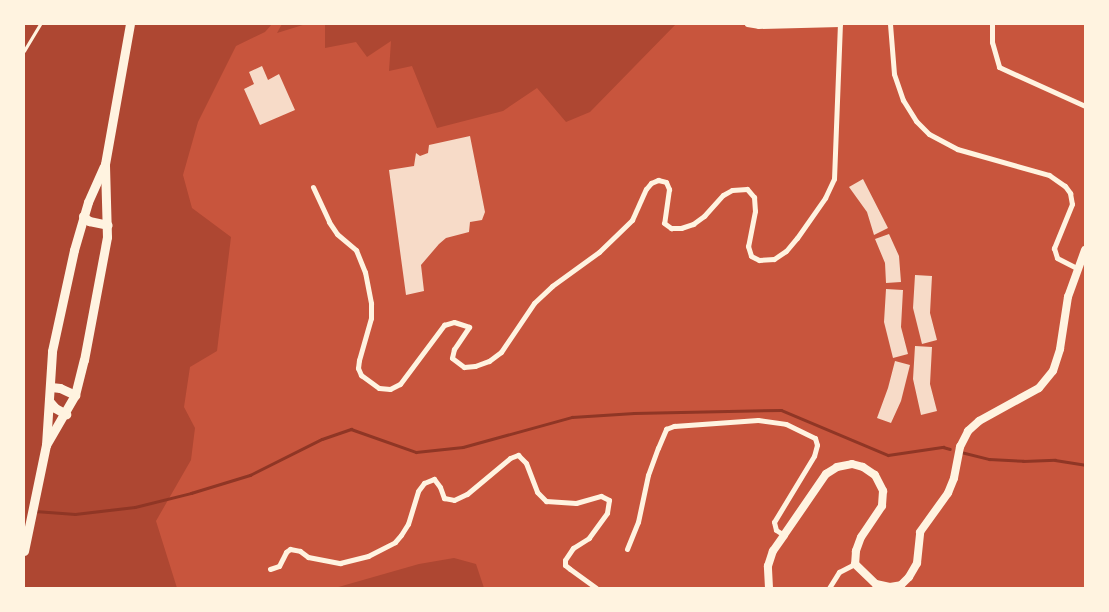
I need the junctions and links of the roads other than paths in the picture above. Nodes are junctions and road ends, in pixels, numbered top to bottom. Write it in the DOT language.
graph roads {
  1 [pos="40,24"];
  2 [pos="130,24"];
  3 [pos="748,24"];
  4 [pos="796,24"];
  5 [pos="840,24"];
  6 [pos="890,24"];
  7 [pos="992,24"];
  8 [pos="24,51"];
  9 [pos="1085,106"];
  10 [pos="105,162"];
  11 [pos="313,187"];
  12 [pos="88,202"];
  13 [pos="106,205"];
  14 [pos="83,216"];
  15 [pos="108,225"];
  16 [pos="1085,250"];
  17 [pos="1077,268"];
  18 [pos="51,387"];
  19 [pos="75,396"];
  20 [pos="48,401"];
  21 [pos="66,414"];
  22 [pos="46,450"];
  23 [pos="784,535"];
  24 [pos="627,549"];
  25 [pos="24,551"];
  26 [pos="855,564"];
  27 [pos="270,569"];
  28 [pos="596,588"];
  29 [pos="769,588"];
  30 [pos="830,588"];
  1 -- 8 [label="lane"];
  2 -- 10 [label="main road"];
  3 -- 4 [label="street"];
  4 -- 5 [label="street"];
  5 -- 11 [label="street"];
  6 -- 17 [label="street"];
  7 -- 9 [label="street"];
  10 -- 12 [label="main road"];
  10 -- 13 [label="main road"];
  12 -- 13 [label="main road"];
  12 -- 14 [label="main road"];
  13 -- 15 [label="main road"];
  14 -- 15 [label="main road"];
  14 -- 18 [label="main road"];
  15 -- 19 [label="main road"];
  16 -- 17 [label="main road"];
  17 -- 26 [label="main road"];
  18 -- 19 [label="main road"];
  18 -- 20 [label="main road"];
  19 -- 21 [label="main road"];
  20 -- 21 [label="main road"];
  20 -- 22 [label="main road"];
  21 -- 22 [label="main road"];
  22 -- 25 [label="main road"];
  23 -- 24 [label="street"];
  23 -- 26 [label="main road"];
  23 -- 29 [label="main road"];
  26 -- 30 [label="street"];
  27 -- 28 [label="street"];
}
